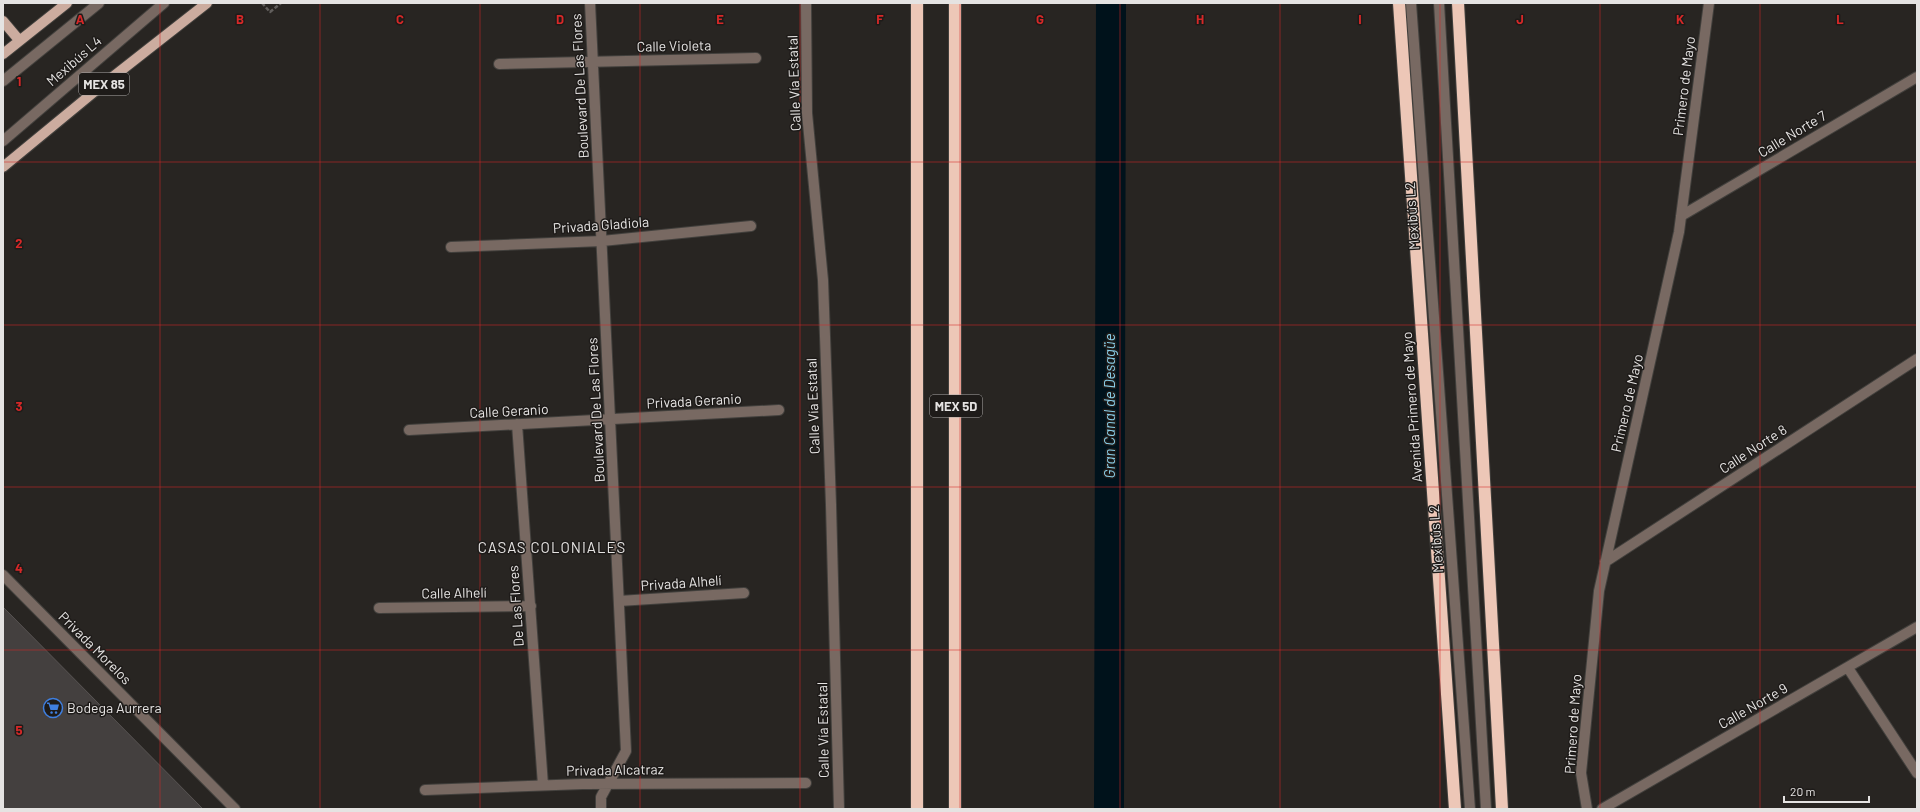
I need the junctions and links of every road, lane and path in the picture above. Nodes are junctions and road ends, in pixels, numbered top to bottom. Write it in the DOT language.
graph roads {
  1 [pos="67,3"];
  2 [pos="99,3"];
  3 [pos="164,3"];
  4 [pos="207,3"];
  5 [pos="262,3"];
  6 [pos="281,3"];
  7 [pos="590,3"];
  8 [pos="806,3"];
  9 [pos="917,3"];
  10 [pos="955,3"];
  11 [pos="1399,3"];
  12 [pos="1411,3"];
  13 [pos="1439,3"];
  14 [pos="1458,3"];
  15 [pos="1709,3"];
  16 [pos="3,21"];
  17 [pos="19,40"];
  18 [pos="3,54"];
  19 [pos="756,58"];
  20 [pos="593,62"];
  21 [pos="499,64"];
  22 [pos="1917,77"];
  23 [pos="3,81"];
  24 [pos="3,141"];
  25 [pos="3,167"];
  26 [pos="1681,216"];
  27 [pos="751,226"];
  28 [pos="602,241"];
  29 [pos="452,247"];
  30 [pos="1917,359"];
  31 [pos="779,410"];
  32 [pos="610,420"];
  33 [pos="517,424"];
  34 [pos="409,430"];
  35 [pos="1605,562"];
  36 [pos="3,575"];
  37 [pos="744,593"];
  38 [pos="619,601"];
  39 [pos="531,606"];
  40 [pos="379,608"];
  41 [pos="1917,627"];
  42 [pos="1848,668"];
  43 [pos="1917,773"];
  44 [pos="806,783"];
  45 [pos="609,784"];
  46 [pos="543,785"];
  47 [pos="425,790"];
  48 [pos="235,809"];
  49 [pos="601,809"];
  50 [pos="839,809"];
  51 [pos="917,809"];
  52 [pos="955,809"];
  53 [pos="1455,809"];
  54 [pos="1470,809"];
  55 [pos="1486,809"];
  56 [pos="1502,809"];
  57 [pos="1587,809"];
  58 [pos="1602,809"];
  1 -- 17 [label="main road"];
  2 -- 23 [label="street, Mexibús L4"];
  3 -- 24 [label="street, Mexibús L4"];
  4 -- 25 [label="main road, MEX 85"];
  5 -- 6 [label="path"];
  7 -- 20 [label="street, Boulevard De Las Flores"];
  8 -- 50 [label="street, Calle Vía Estatal"];
  9 -- 51 [label="highway, MEX 5D"];
  10 -- 52 [label="highway, MEX 5D"];
  11 -- 53 [label="highway, Avenida Primero de Mayo"];
  12 -- 54 [label="street, Mexibús L2"];
  13 -- 55 [label="street"];
  14 -- 56 [label="highway"];
  15 -- 26 [label="street, Primero de Mayo"];
  16 -- 17 [label="main road"];
  17 -- 18 [label="main road"];
  19 -- 20 [label="street, Calle Violeta"];
  20 -- 21 [label="street, Calle Violeta"];
  20 -- 28 [label="street, Boulevard De Las Flores"];
  22 -- 26 [label="street, Calle Norte 7"];
  26 -- 35 [label="street, Primero de Mayo"];
  27 -- 28 [label="street, Privada Gladiola"];
  28 -- 29 [label="street, Privada Gladiola"];
  28 -- 32 [label="street, Boulevard De Las Flores"];
  30 -- 35 [label="street, Calle Norte 8"];
  31 -- 32 [label="street, Privada Geranio"];
  32 -- 33 [label="street, Calle Geranio"];
  32 -- 38 [label="street, Boulevard De Las Flores"];
  33 -- 34 [label="street, Calle Geranio"];
  33 -- 39 [label="street, De Las Flores"];
  35 -- 57 [label="street, Primero de Mayo"];
  36 -- 48 [label="street, Privada Morelos"];
  37 -- 38 [label="street, Privada Alhelí"];
  38 -- 45 [label="street, Boulevard De Las Flores"];
  39 -- 40 [label="street, Calle Alhelí"];
  39 -- 46 [label="street, De Las Flores"];
  41 -- 42 [label="street, Calle Norte 9"];
  42 -- 43 [label="street"];
  42 -- 58 [label="street, Calle Norte 9"];
  44 -- 45 [label="street, Privada Alcatraz"];
  45 -- 46 [label="street, Privada Alcatraz"];
  45 -- 49 [label="street, Boulevard De Las Flores"];
  46 -- 47 [label="street, Privada Alcatraz"];
}
